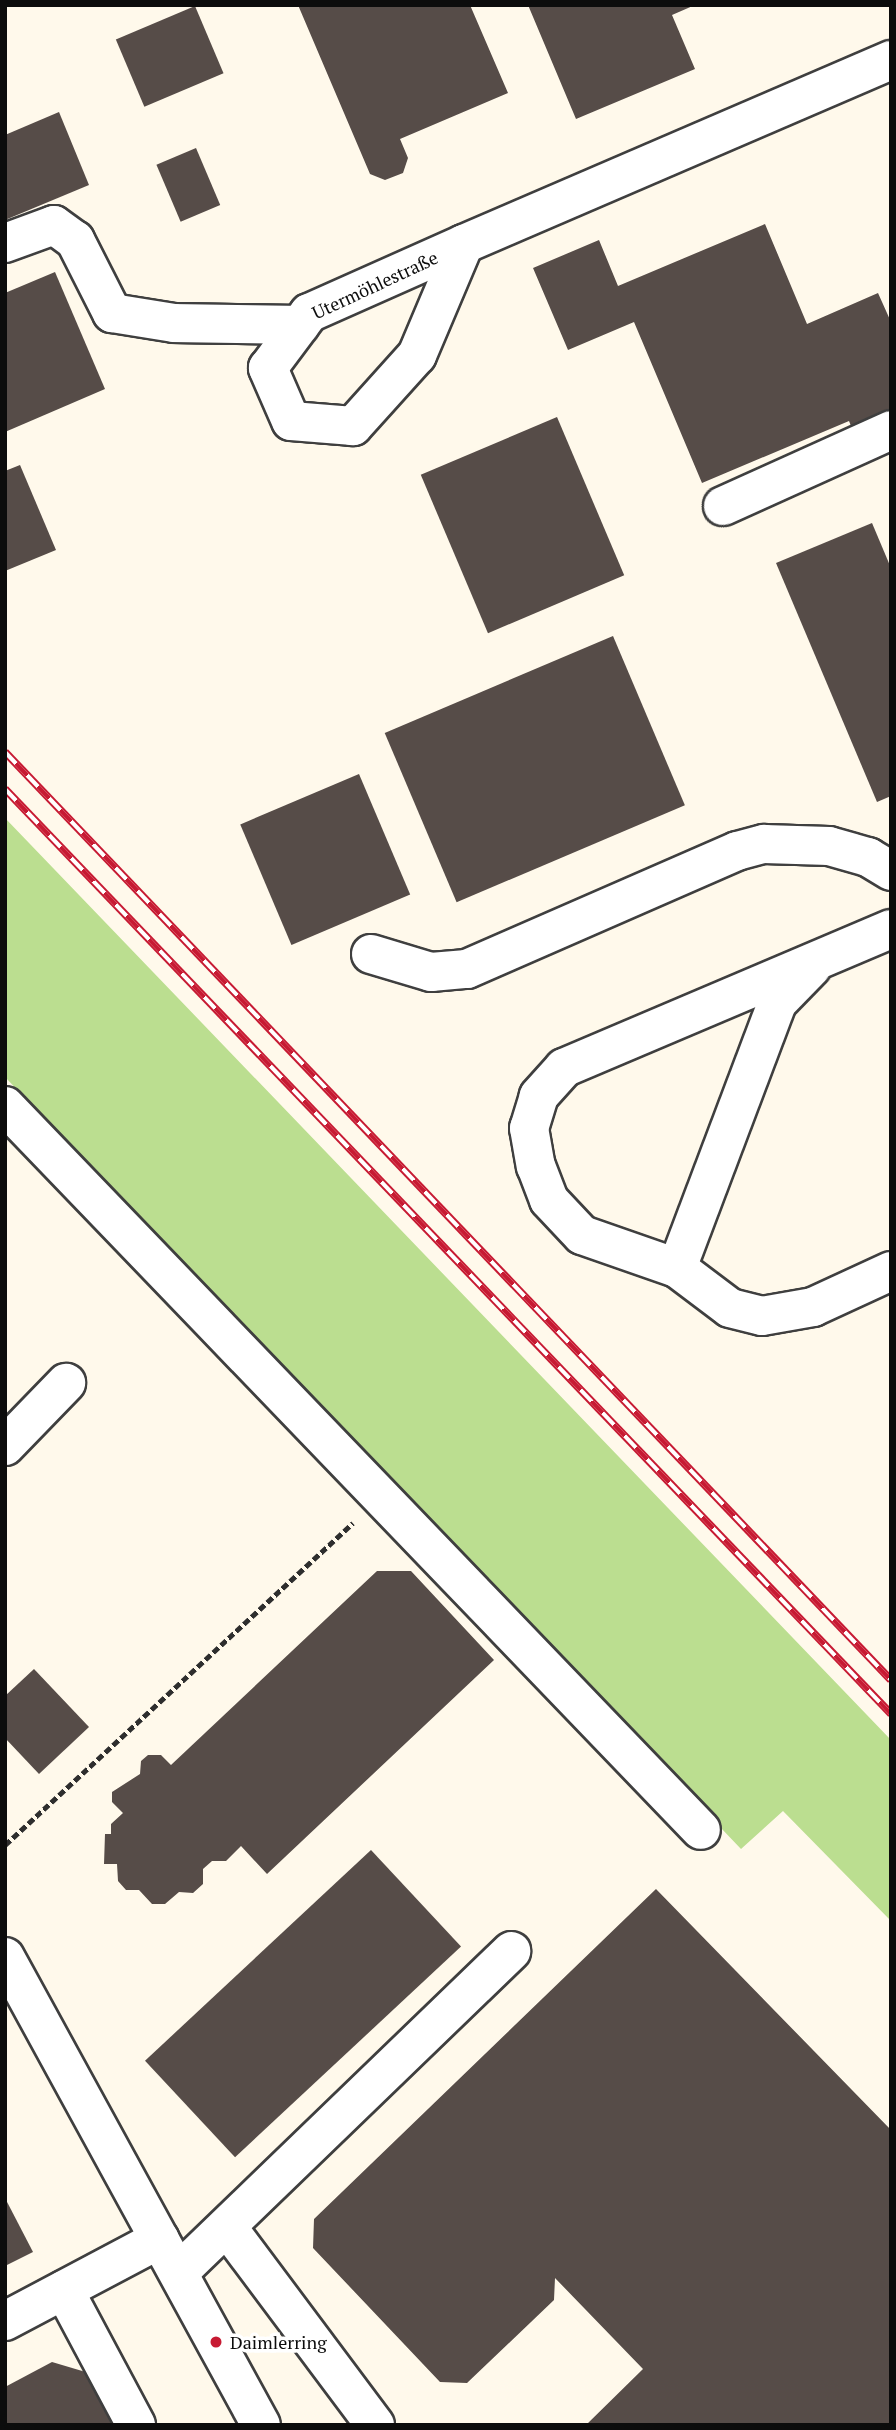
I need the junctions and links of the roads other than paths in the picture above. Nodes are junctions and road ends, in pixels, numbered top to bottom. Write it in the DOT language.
graph roads {
  1 [pos="891,60"];
  2 [pos="5,243"];
  3 [pos="464,244"];
  4 [pos="300,325"];
  5 [pos="891,430"];
  6 [pos="723,506"];
  7 [pos="891,871"];
  8 [pos="891,929"];
  9 [pos="371,954"];
  10 [pos="821,957"];
  11 [pos="5,1106"];
  12 [pos="677,1268"];
  13 [pos="891,1271"];
  14 [pos="66,1382"];
  15 [pos="5,1446"];
  16 [pos="701,1830"];
  17 [pos="512,1951"];
  18 [pos="5,1957"];
  19 [pos="227,2227"];
  20 [pos="160,2239"];
  21 [pos="179,2272"];
  22 [pos="64,2290"];
  23 [pos="5,2321"];
  24 [pos="136,2425"];
  25 [pos="261,2425"];
  26 [pos="374,2425"];
  1 -- 3 [label="street, Utermöhlestraße"];
  2 -- 4 [label="street"];
  3 -- 4 [label="street, Utermöhlestraße"];
  3 -- 4 [label="street, Utermöhlestraße"];
  5 -- 6 [label="street"];
  7 -- 9 [label="street"];
  8 -- 10 [label="street"];
  10 -- 12 [label="street"];
  10 -- 12 [label="street"];
  11 -- 16 [label="street"];
  12 -- 13 [label="street"];
  14 -- 15 [label="street"];
  17 -- 19 [label="street"];
  18 -- 20 [label="street"];
  19 -- 21 [label="street"];
  19 -- 26 [label="street"];
  20 -- 21 [label="street"];
  20 -- 22 [label="street"];
  21 -- 25 [label="street"];
  22 -- 23 [label="street"];
  22 -- 24 [label="street"];
}
